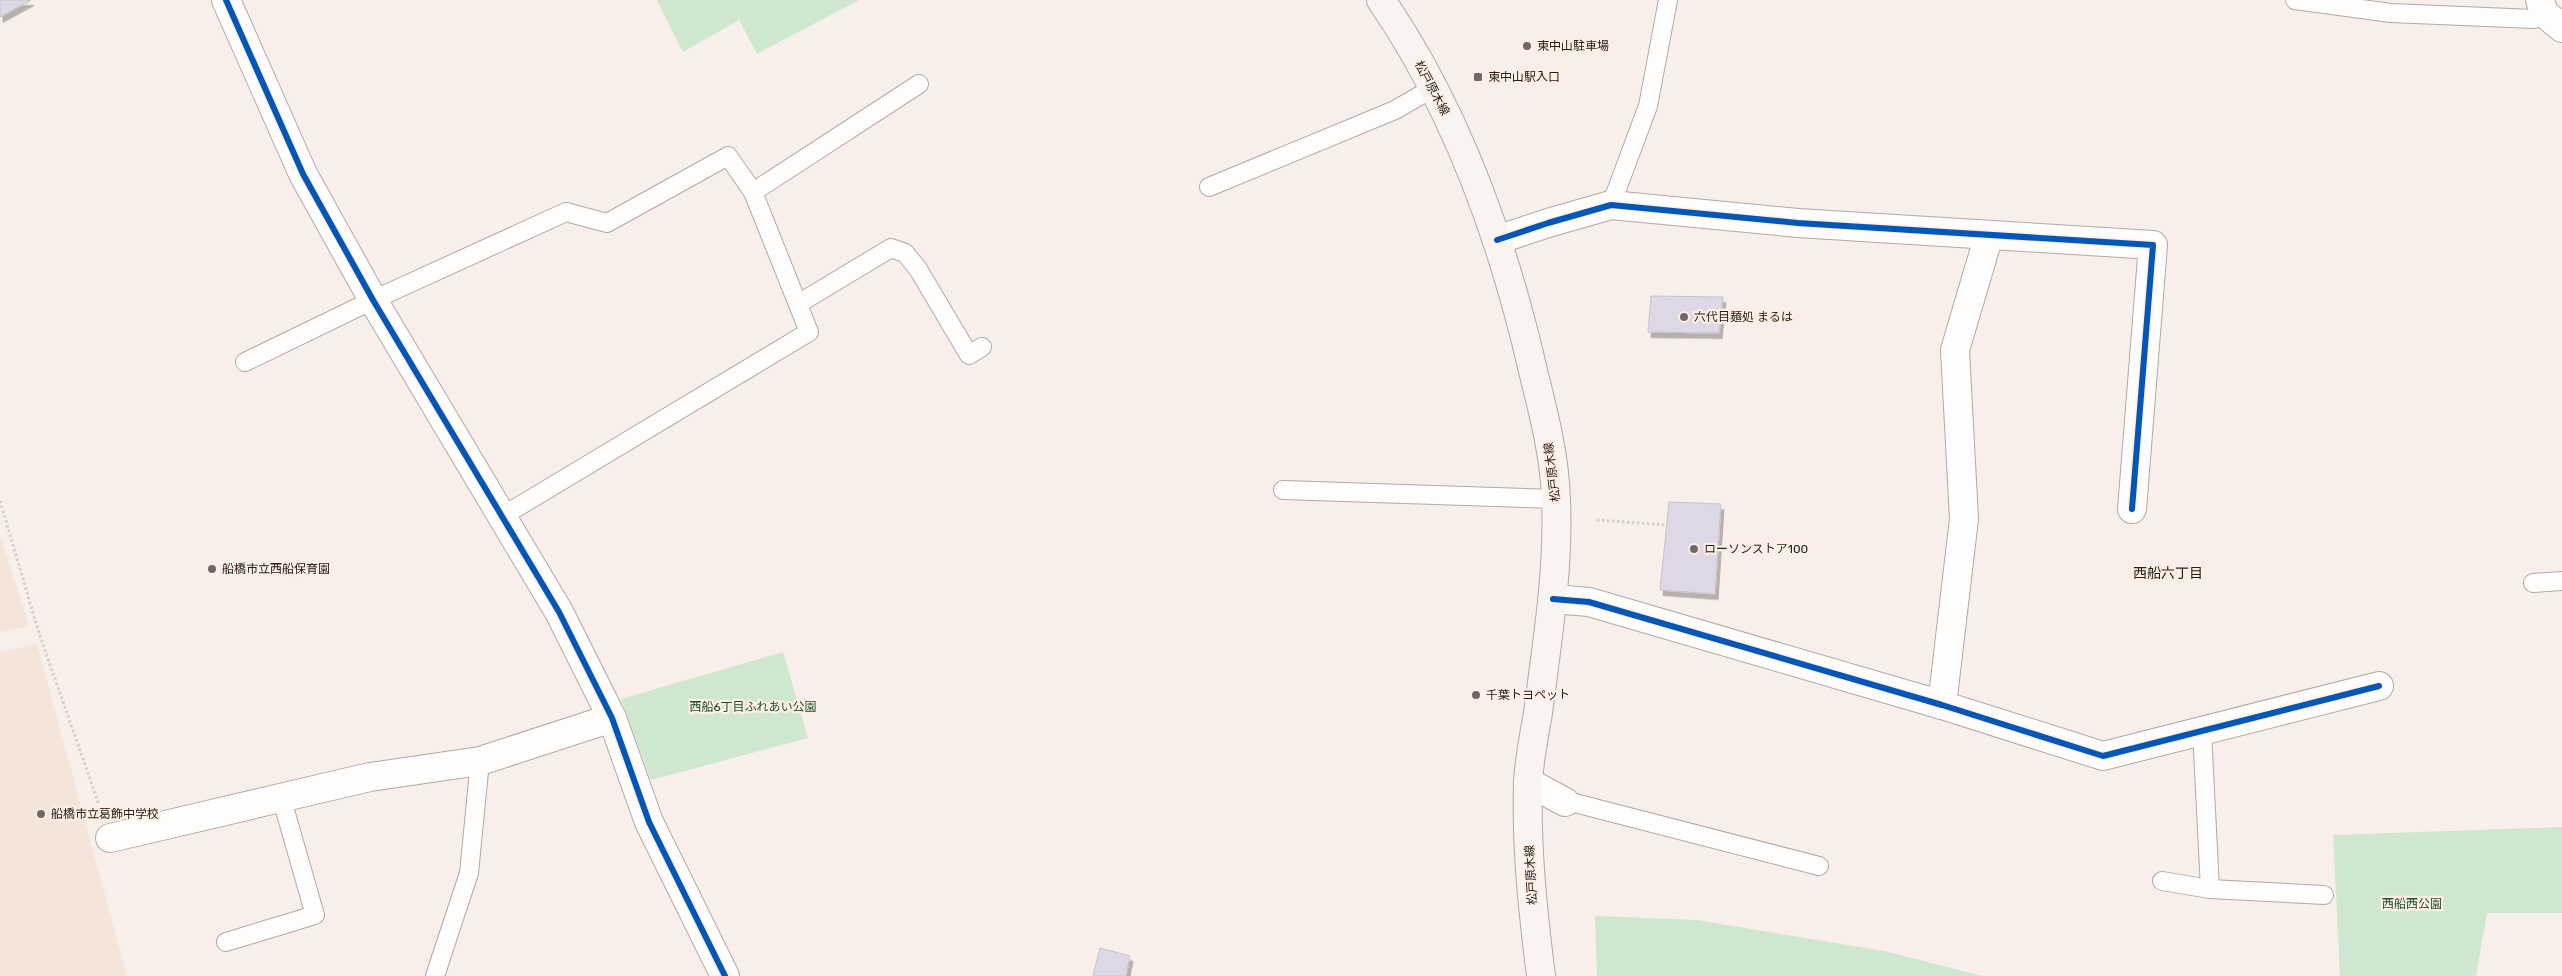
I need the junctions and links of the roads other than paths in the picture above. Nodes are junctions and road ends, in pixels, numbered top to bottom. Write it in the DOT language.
graph roads {
  1 [pos="226,0"];
  2 [pos="1381,0"];
  3 [pos="1668,0"];
  4 [pos="2295,0"];
  5 [pos="2549,13"];
  6 [pos="918,84"];
  7 [pos="1434,88"];
  8 [pos="1209,187"];
  9 [pos="753,192"];
  10 [pos="1611,205"];
  11 [pos="1989,235"];
  12 [pos="1497,240"];
  13 [pos="373,300"];
  14 [pos="798,304"];
  15 [pos="982,347"];
  16 [pos="245,362"];
  17 [pos="1283,490"];
  18 [pos="1556,499"];
  19 [pos="2132,509"];
  20 [pos="501,517"];
  21 [pos="2562,582"];
  22 [pos="2533,583"];
  23 [pos="1553,599"];
  24 [pos="2379,686"];
  25 [pos="1942,705"];
  26 [pos="612,718"];
  27 [pos="2202,731"];
  28 [pos="480,761"];
  29 [pos="1528,782"];
  30 [pos="282,800"];
  31 [pos="1566,802"];
  32 [pos="110,838"];
  33 [pos="1819,866"];
  34 [pos="2162,881"];
  35 [pos="2210,889"];
  36 [pos="2324,895"];
  37 [pos="226,942"];
  38 [pos="435,976"];
  39 [pos="725,976"];
  40 [pos="1541,976"];
  1 -- 13 [label="street"];
  2 -- 7 [label="main road, 松戸原木線"];
  3 -- 10 [label="lane"];
  4 -- 5 [label="lane"];
  6 -- 9 [label="lane"];
  7 -- 8 [label="lane"];
  7 -- 12 [label="main road, 松戸原木線"];
  9 -- 13 [label="lane"];
  9 -- 14 [label="lane"];
  10 -- 11 [label="street"];
  10 -- 12 [label="street"];
  11 -- 19 [label="street"];
  11 -- 25 [label="street"];
  12 -- 18 [label="main road, 松戸原木線"];
  13 -- 16 [label="lane"];
  13 -- 20 [label="street"];
  14 -- 15 [label="lane"];
  14 -- 20 [label="lane"];
  17 -- 18 [label="lane"];
  18 -- 23 [label="main road, 松戸原木線"];
  20 -- 26 [label="street"];
  21 -- 22 [label="lane"];
  23 -- 25 [label="street"];
  23 -- 29 [label="main road, 松戸原木線"];
  24 -- 27 [label="street"];
  25 -- 27 [label="street"];
  26 -- 28 [label="street"];
  26 -- 39 [label="street"];
  27 -- 35 [label="lane"];
  28 -- 30 [label="street"];
  28 -- 38 [label="lane"];
  29 -- 31 [label="street"];
  29 -- 40 [label="main road, 松戸原木線"];
  30 -- 32 [label="street"];
  30 -- 37 [label="lane"];
  31 -- 33 [label="lane"];
  34 -- 35 [label="lane"];
  35 -- 36 [label="lane"];
}
